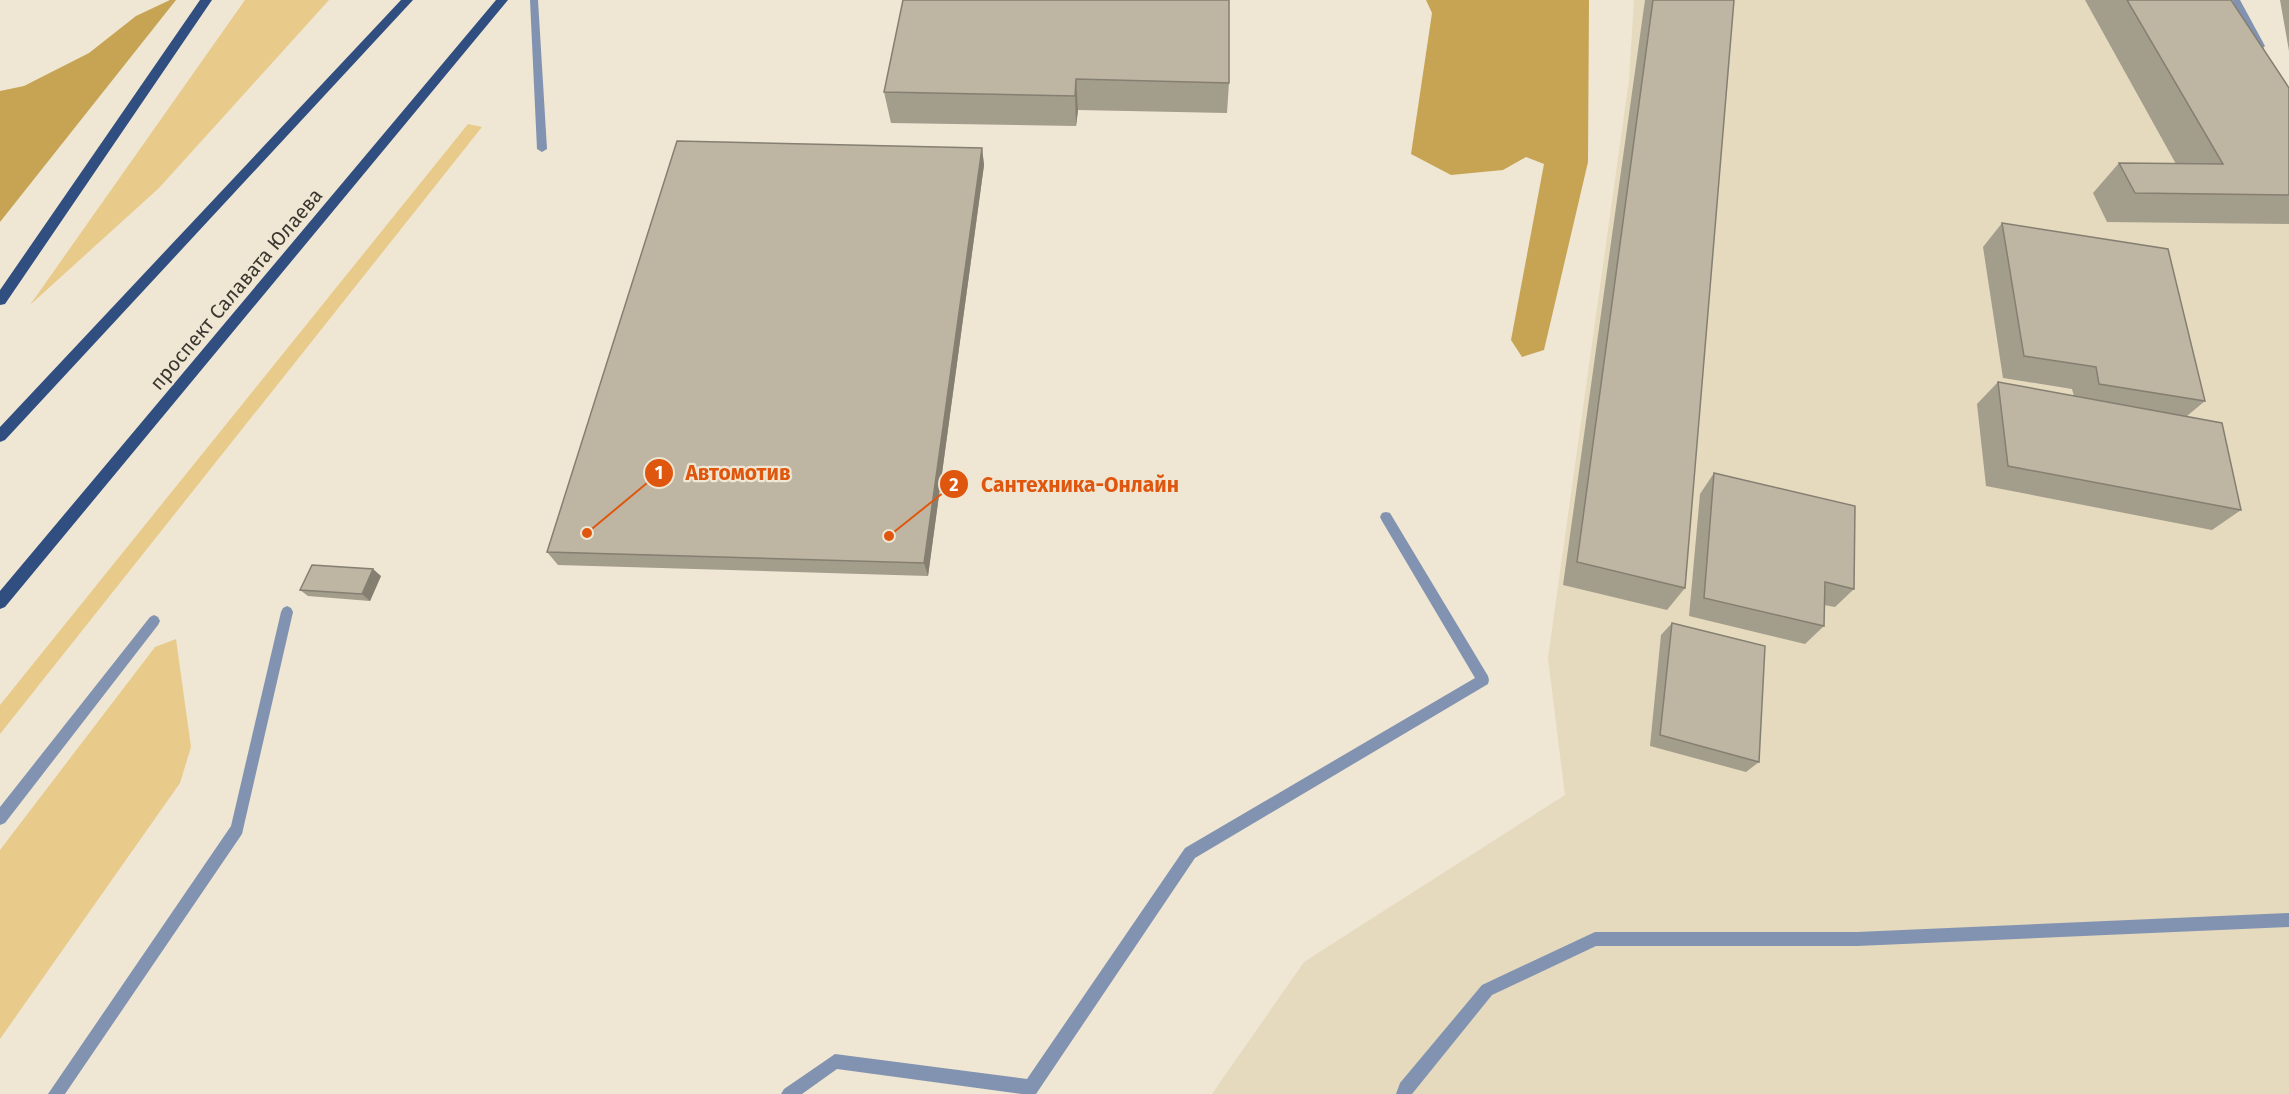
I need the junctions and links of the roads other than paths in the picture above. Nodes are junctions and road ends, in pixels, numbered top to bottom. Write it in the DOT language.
graph roads {
  1 [pos="206,0"];
  2 [pos="407,0"];
  3 [pos="502,0"];
  4 [pos="534,0"];
  5 [pos="2236,0"];
  6 [pos="2263,52"];
  7 [pos="542,149"];
  8 [pos="0,300"];
  9 [pos="0,436"];
  10 [pos="1386,517"];
  11 [pos="0,602"];
  12 [pos="287,612"];
  13 [pos="154,621"];
  14 [pos="0,818"];
  15 [pos="2289,920"];
  16 [pos="1030,1090"];
  17 [pos="56,1094"];
  18 [pos="789,1094"];
  19 [pos="1404,1094"];
  1 -- 8 [label="main road"];
  2 -- 9 [label="main road"];
  3 -- 11 [label="main road, проспект Салавата Юлаева"];
  4 -- 7 [label="lane"];
  5 -- 6 [label="lane"];
  10 -- 16 [label="lane"];
  12 -- 17 [label="lane"];
  13 -- 14 [label="lane"];
  15 -- 19 [label="lane"];
  16 -- 18 [label="lane"];
}
